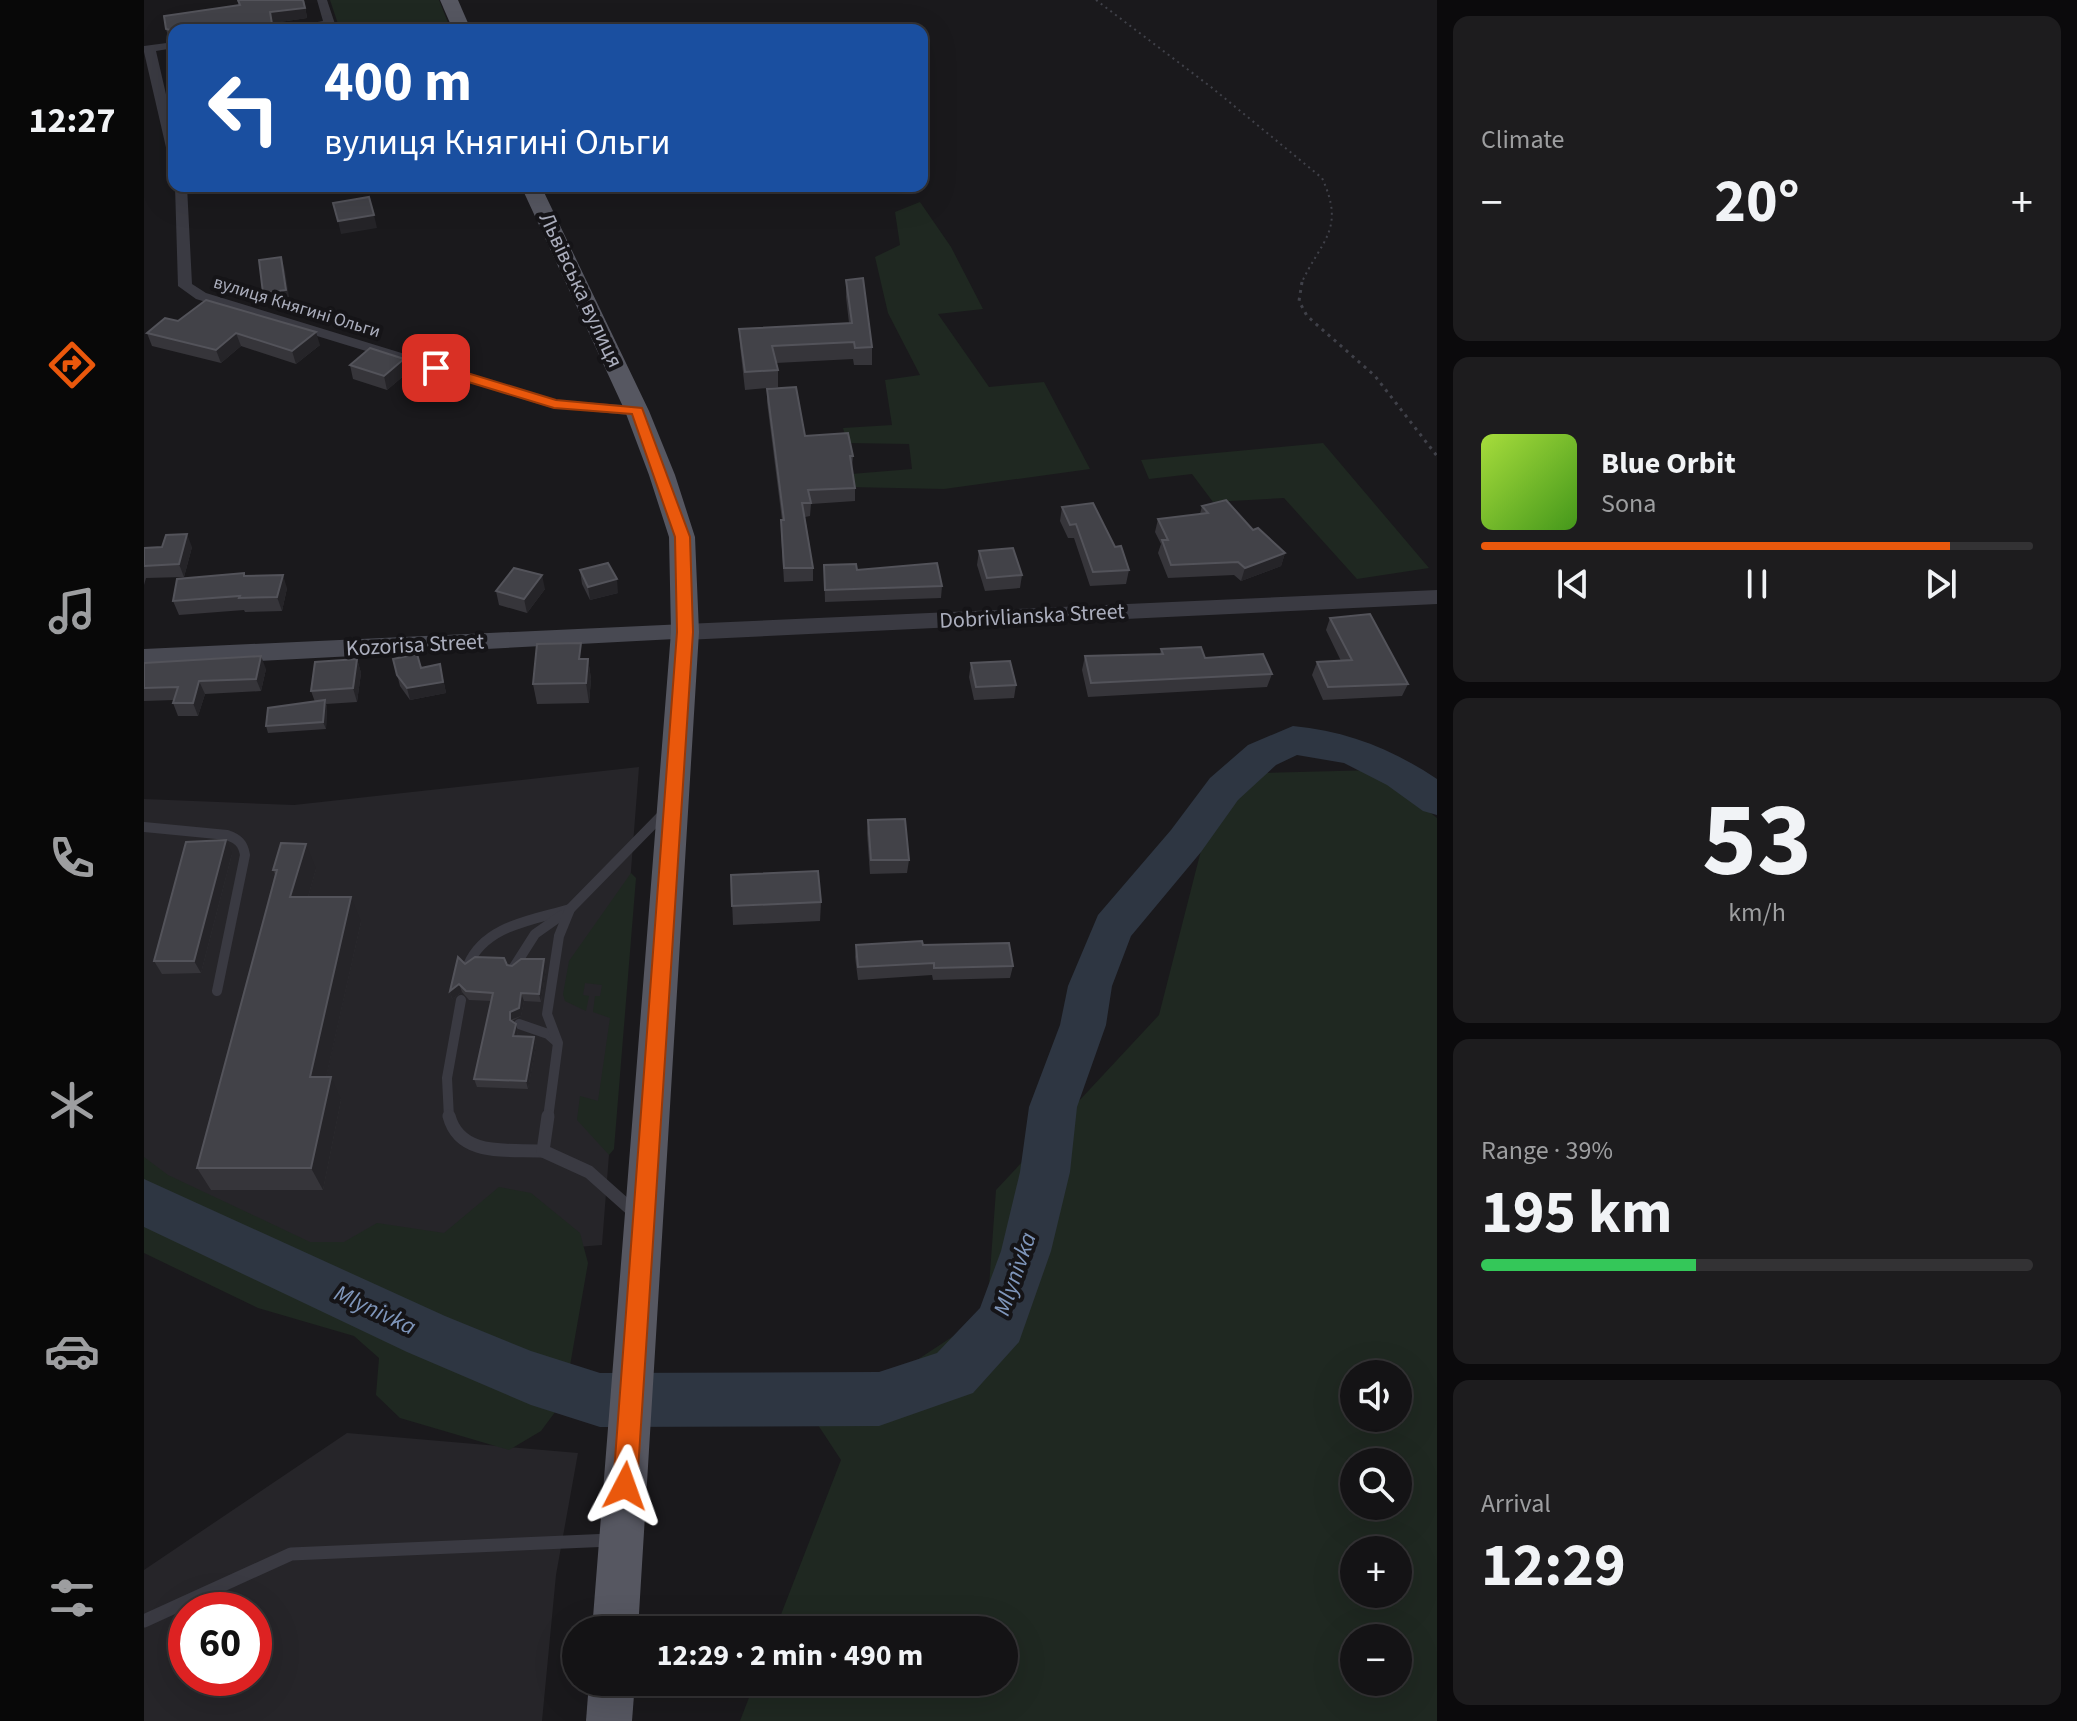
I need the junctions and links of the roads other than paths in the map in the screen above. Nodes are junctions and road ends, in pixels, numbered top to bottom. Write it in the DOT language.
graph roads {
  1 [pos="322,0"];
  2 [pos="449,0"];
  3 [pos="329,24"];
  4 [pos="459,24"];
  5 [pos="168,46"];
  6 [pos="147,49"];
  7 [pos="168,132"];
  8 [pos="182,192"];
  9 [pos="534,192"];
  10 [pos="637,411"];
  11 [pos="1437,597"];
  12 [pos="685,632"];
  13 [pos="144,658"];
  14 [pos="672,805"];
  15 [pos="144,827"];
  16 [pos="570,909"];
  17 [pos="468,965"];
  18 [pos="514,967"];
  19 [pos="217,991"];
  20 [pos="461,1000"];
  21 [pos="519,1024"];
  22 [pos="558,1043"];
  23 [pos="543,1151"];
  24 [pos="643,1220"];
  25 [pos="621,1539"];
  26 [pos="616,1616"];
  27 [pos="144,1621"];
  28 [pos="611,1696"];
  29 [pos="609,1721"];
  1 -- 3 [label="street"];
  2 -- 4 [label="main road"];
  5 -- 6 [label="street"];
  6 -- 7 [label="street"];
  8 -- 10 [label="street, вулиця Княгині Ольги"];
  9 -- 10 [label="main road, Львівська вулиця"];
  10 -- 12 [label="main road, Львівська вулиця"];
  11 -- 12 [label="street, Dobrivlianska Street"];
  12 -- 13 [label="main road, Kozorisa Street"];
  12 -- 14 [label="main road, Львівська вулиця"];
  14 -- 16 [label="lane"];
  14 -- 24 [label="main road, Львівська вулиця"];
  15 -- 19 [label="lane"];
  16 -- 17 [label="lane"];
  16 -- 18 [label="lane"];
  16 -- 22 [label="lane"];
  20 -- 23 [label="lane"];
  21 -- 22 [label="lane"];
  22 -- 23 [label="lane"];
  23 -- 24 [label="lane"];
  24 -- 25 [label="main road, Львівська вулиця"];
  25 -- 26 [label="main road, Львівська вулиця"];
  25 -- 27 [label="lane"];
  28 -- 29 [label="main road"];
}
